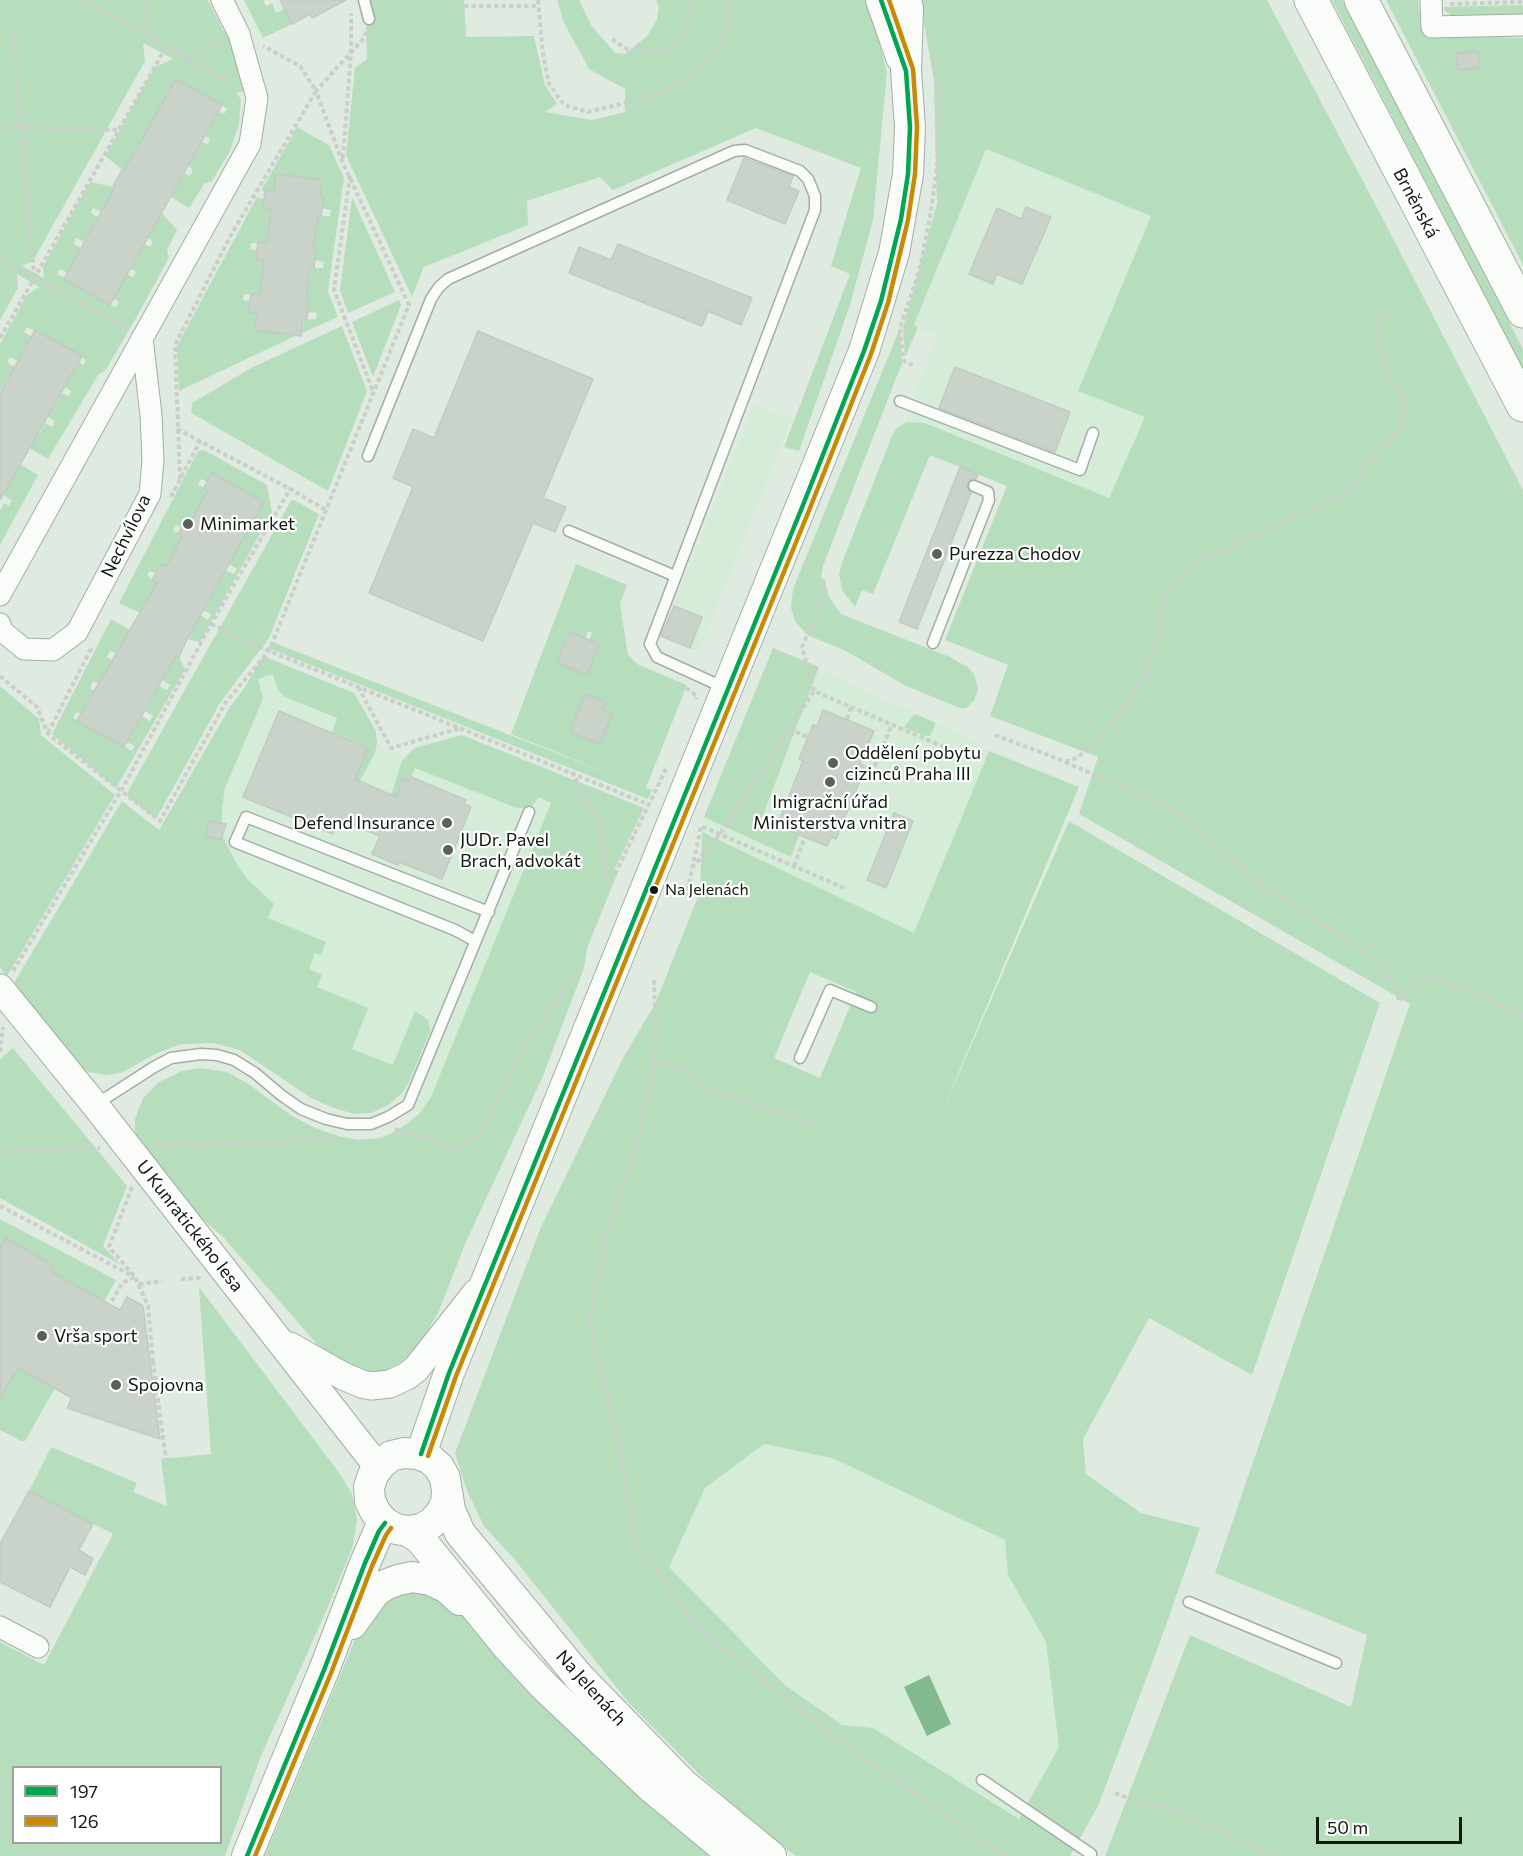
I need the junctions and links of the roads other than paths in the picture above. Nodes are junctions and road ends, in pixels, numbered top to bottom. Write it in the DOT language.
graph roads {
  1 [pos="222,0"];
  2 [pos="364,0"];
  3 [pos="1311,0"];
  4 [pos="1361,0"];
  5 [pos="904,2"];
  6 [pos="1431,2"];
  7 [pos="369,19"];
  8 [pos="1523,24"];
  9 [pos="1523,311"];
  10 [pos="142,338"];
  11 [pos="900,401"];
  12 [pos="1523,405"];
  13 [pos="1093,433"];
  14 [pos="368,456"];
  15 [pos="974,486"];
  16 [pos="569,531"];
  17 [pos="675,576"];
  18 [pos="0,595"];
  19 [pos="0,624"];
  20 [pos="933,643"];
  21 [pos="728,689"];
  22 [pos="529,812"];
  23 [pos="489,912"];
  24 [pos="475,941"];
  25 [pos="4,984"];
  26 [pos="871,1007"];
  27 [pos="800,1058"];
  28 [pos="95,1105"];
  29 [pos="488,1277"];
  30 [pos="278,1339"];
  31 [pos="420,1455"];
  32 [pos="378,1467"];
  33 [pos="447,1491"];
  34 [pos="397,1527"];
  35 [pos="1189,1602"];
  36 [pos="0,1627"];
  37 [pos="38,1647"];
  38 [pos="507,1647"];
  39 [pos="1336,1663"];
  40 [pos="324,1670"];
  41 [pos="982,1780"];
  42 [pos="247,1856"];
  43 [pos="734,1856"];
  44 [pos="771,1856"];
  45 [pos="1091,1856"];
  1 -- 10 [label="street"];
  2 -- 7 [label="lane"];
  3 -- 12 [label="highway, Brněnská"];
  4 -- 9 [label="highway"];
  5 -- 21 [label="main road"];
  6 -- 8 [label="street"];
  10 -- 18 [label="street"];
  10 -- 19 [label="street, Nechvílova"];
  11 -- 13 [label="lane"];
  14 -- 17 [label="lane"];
  15 -- 20 [label="lane"];
  16 -- 17 [label="lane"];
  17 -- 21 [label="lane"];
  21 -- 29 [label="main road"];
  22 -- 23 [label="lane"];
  23 -- 24 [label="lane"];
  23 -- 24 [label="lane"];
  24 -- 28 [label="lane"];
  25 -- 28 [label="street, U Kunratického lesa"];
  26 -- 27 [label="lane"];
  28 -- 30 [label="street, U Kunratického lesa"];
  29 -- 30 [label="street"];
  29 -- 31 [label="main road"];
  30 -- 32 [label="street, U Kunratického lesa"];
  31 -- 32 [label="main road"];
  31 -- 33 [label="main road, Na Jelenách"];
  32 -- 34 [label="main road, Na Jelenách"];
  33 -- 34 [label="main road"];
  33 -- 44 [label="main road, Na Jelenách"];
  34 -- 38 [label="main road, Na Jelenách"];
  34 -- 40 [label="main road"];
  35 -- 39 [label="lane"];
  36 -- 37 [label="street"];
  38 -- 40 [label="main road"];
  38 -- 43 [label="main road, Na Jelenách"];
  40 -- 42 [label="main road"];
  41 -- 45 [label="lane"];
}
